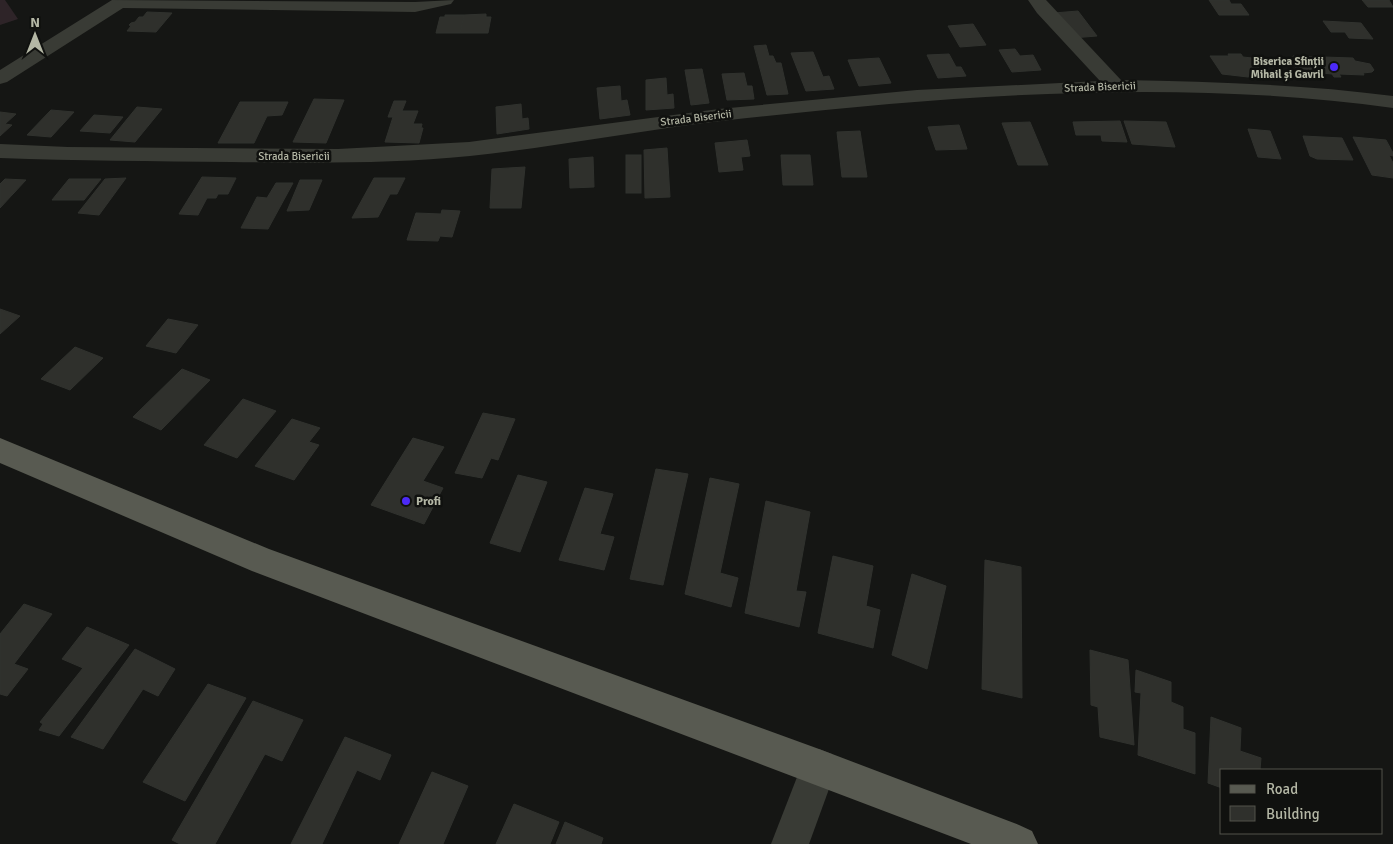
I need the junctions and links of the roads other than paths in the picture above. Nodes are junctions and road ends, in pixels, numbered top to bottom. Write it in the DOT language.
graph roads {
  1 [pos="445,0"];
  2 [pos="1036,0"];
  3 [pos="121,2"];
  4 [pos="0,78"];
  5 [pos="1116,86"];
  6 [pos="1393,102"];
  7 [pos="0,151"];
  8 [pos="0,450"];
  9 [pos="819,767"];
  10 [pos="790,844"];
  11 [pos="1019,844"];
  1 -- 3 [label="street"];
  2 -- 5 [label="street"];
  3 -- 4 [label="street"];
  5 -- 6 [label="street, Strada Bisericii"];
  5 -- 7 [label="street, Strada Bisericii"];
  8 -- 9 [label="main road"];
  9 -- 10 [label="street"];
  9 -- 11 [label="main road"];
}
